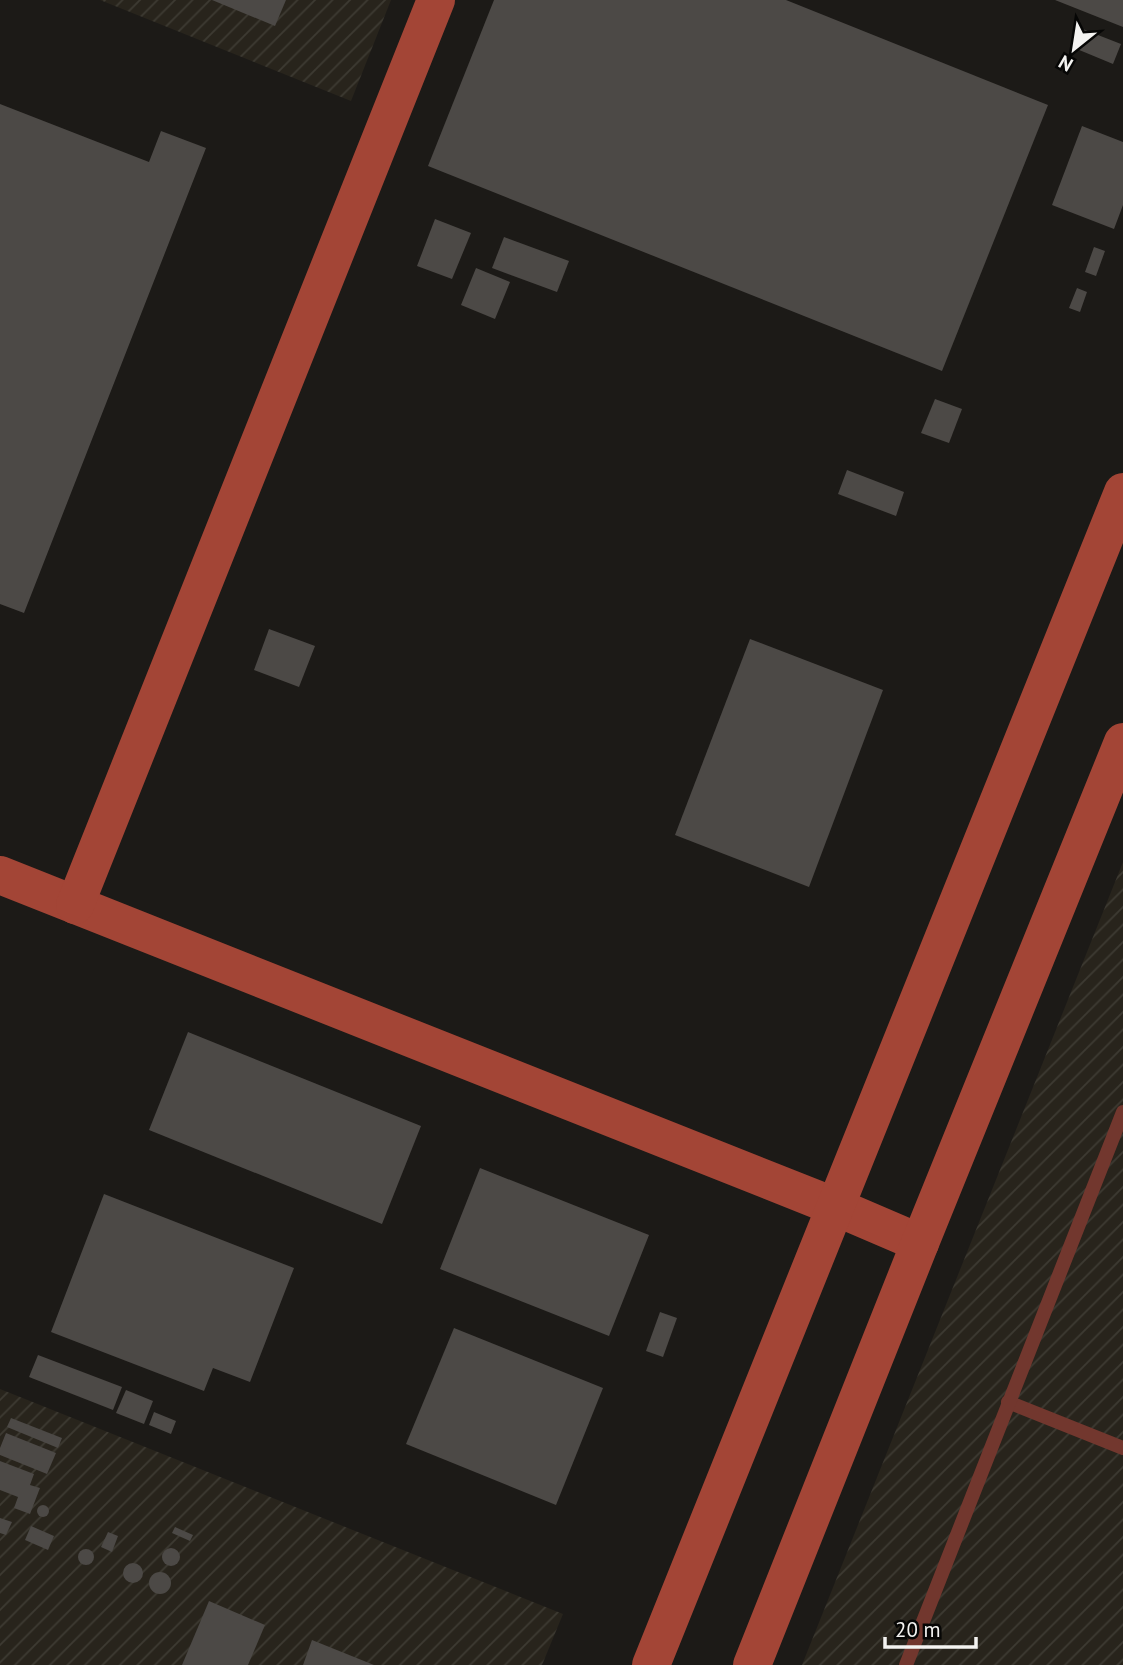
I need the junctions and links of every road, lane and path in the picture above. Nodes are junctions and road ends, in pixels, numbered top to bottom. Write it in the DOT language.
graph roads {
  1 [pos="436,0"];
  2 [pos="1123,492"];
  3 [pos="1123,742"];
  4 [pos="0,875"];
  5 [pos="75,905"];
  6 [pos="1123,1112"];
  7 [pos="836,1207"];
  8 [pos="920,1242"];
  9 [pos="1008,1402"];
  10 [pos="1123,1448"];
  11 [pos="651,1665"];
  12 [pos="752,1665"];
  13 [pos="905,1665"];
  1 -- 5 [label="street"];
  2 -- 7 [label="street"];
  3 -- 8 [label="street"];
  4 -- 5 [label="street"];
  5 -- 7 [label="street"];
  6 -- 9 [label="lane"];
  7 -- 8 [label="street"];
  7 -- 11 [label="street"];
  8 -- 12 [label="street"];
  9 -- 10 [label="lane"];
  9 -- 13 [label="lane"];
}
